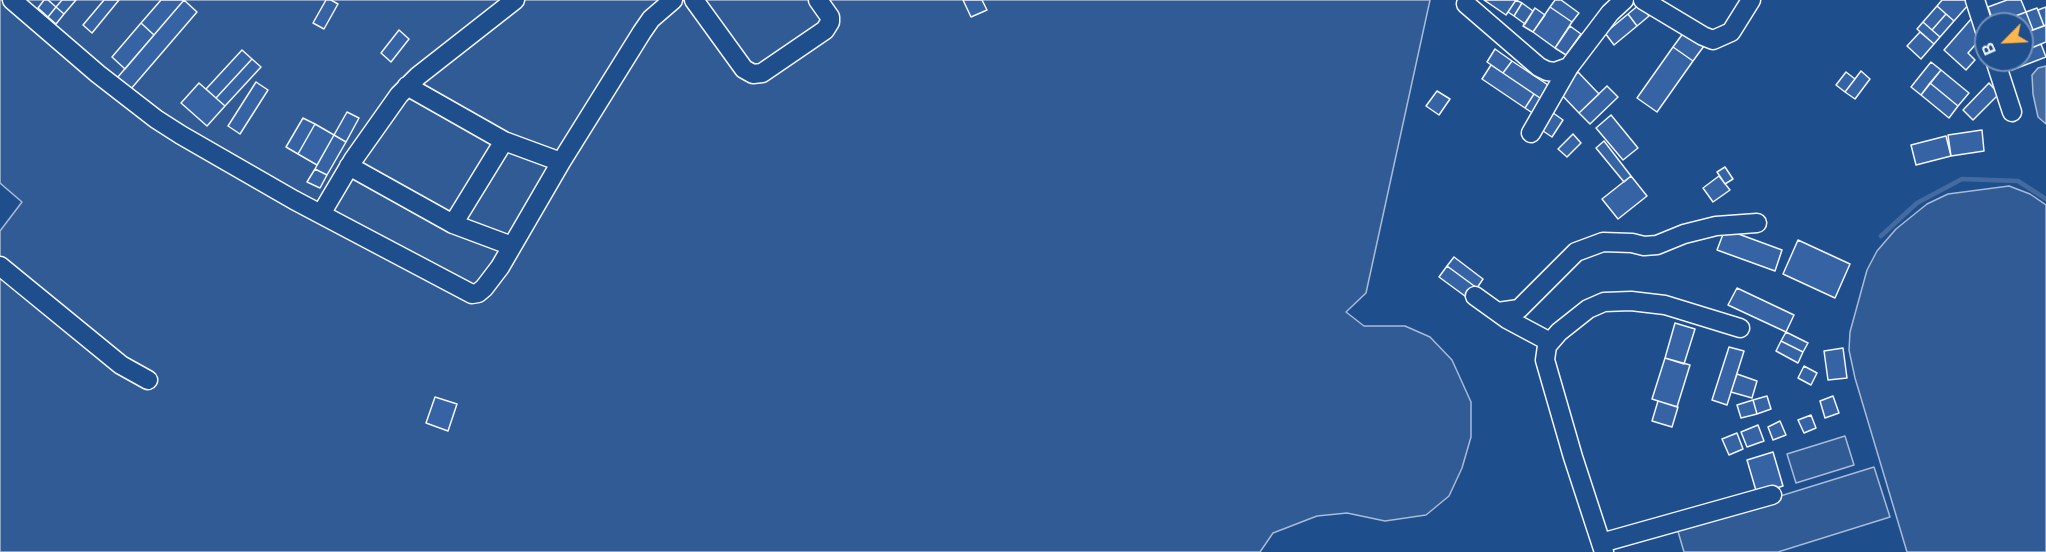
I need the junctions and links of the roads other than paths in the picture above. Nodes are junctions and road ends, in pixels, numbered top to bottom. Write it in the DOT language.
graph roads {
  1 [pos="12,0"];
  2 [pos="515,0"];
  3 [pos="673,0"];
  4 [pos="694,0"];
  5 [pos="818,0"];
  6 [pos="1624,0"];
  7 [pos="1643,0"];
  8 [pos="1751,0"];
  9 [pos="1466,4"];
  10 [pos="1569,67"];
  11 [pos="1999,72"];
  12 [pos="407,86"];
  13 [pos="2012,112"];
  14 [pos="1531,133"];
  15 [pos="504,141"];
  16 [pos="561,162"];
  17 [pos="349,166"];
  18 [pos="321,214"];
  19 [pos="1757,223"];
  20 [pos="453,225"];
  21 [pos="512,246"];
  22 [pos="0,266"];
  23 [pos="1475,296"];
  24 [pos="1502,316"];
  25 [pos="1740,328"];
  26 [pos="1544,340"];
  27 [pos="148,380"];
  28 [pos="1772,495"];
  29 [pos="1602,547"];
  1 -- 18 [label="street"];
  2 -- 12 [label="street"];
  3 -- 16 [label="street"];
  4 -- 5 [label="street"];
  6 -- 10 [label="street"];
  7 -- 8 [label="street"];
  9 -- 10 [label="street"];
  10 -- 14 [label="street"];
  11 -- 13 [label="street"];
  12 -- 15 [label="street"];
  12 -- 17 [label="street"];
  15 -- 16 [label="street"];
  15 -- 20 [label="street"];
  16 -- 21 [label="street"];
  17 -- 18 [label="street"];
  17 -- 20 [label="street"];
  18 -- 21 [label="street"];
  19 -- 24 [label="street"];
  20 -- 21 [label="street"];
  22 -- 27 [label="street"];
  23 -- 24 [label="street"];
  24 -- 26 [label="street"];
  25 -- 26 [label="street"];
  26 -- 29 [label="street"];
  28 -- 29 [label="street"];
}
